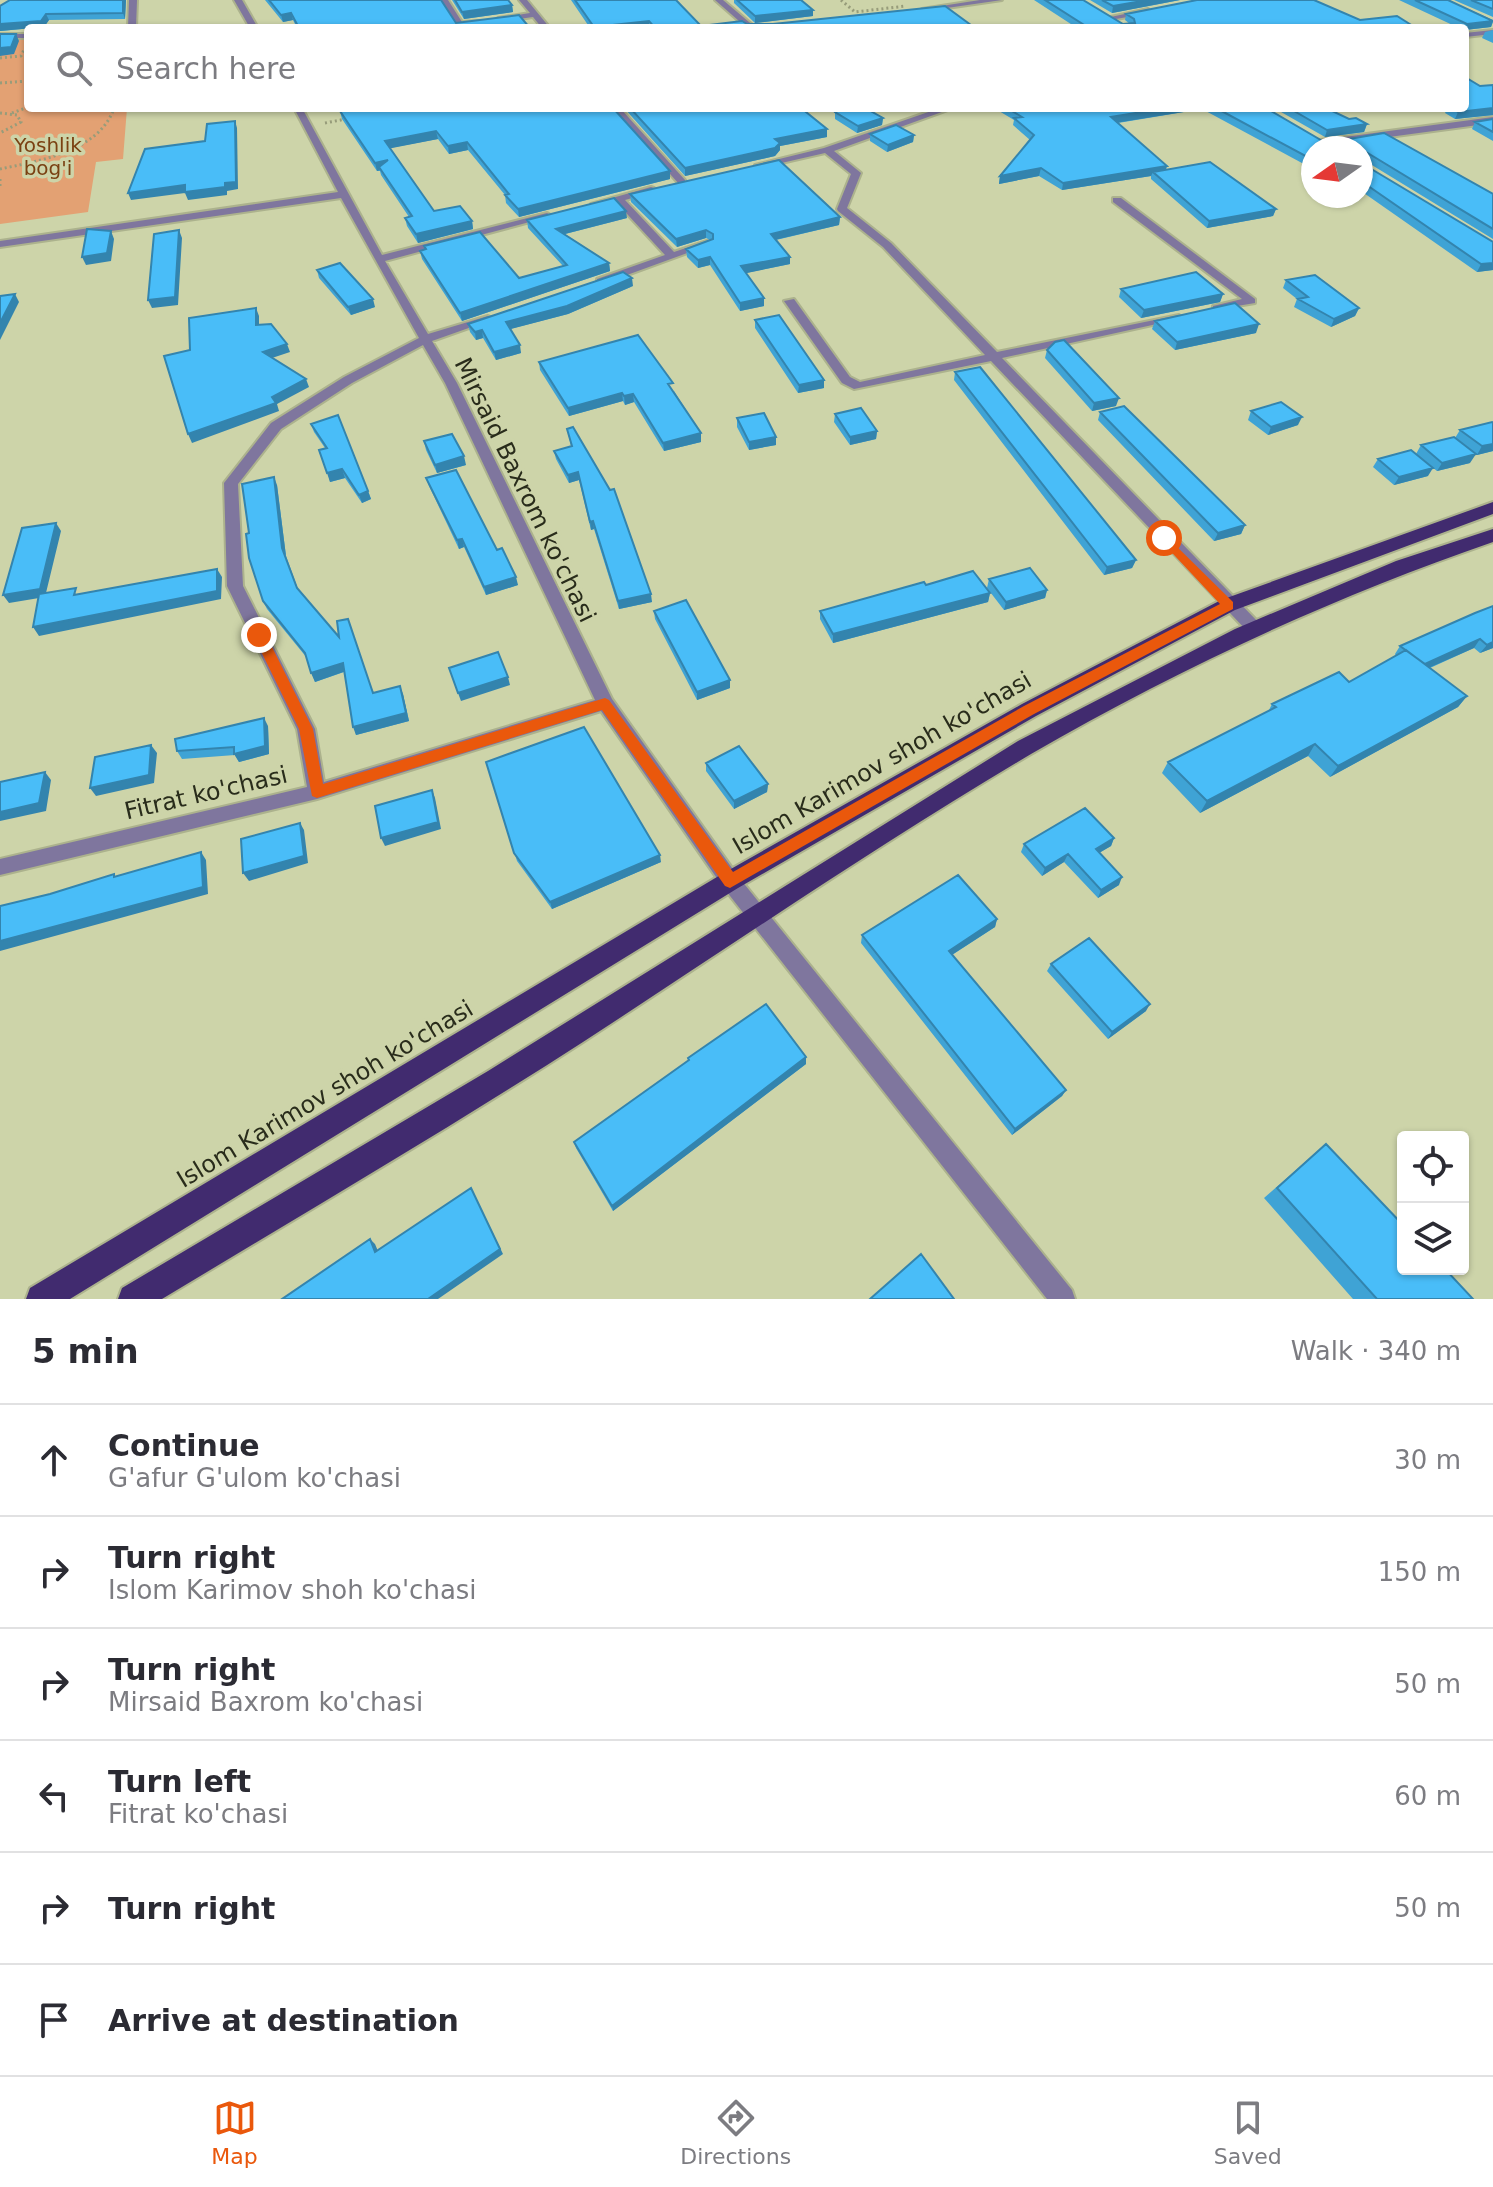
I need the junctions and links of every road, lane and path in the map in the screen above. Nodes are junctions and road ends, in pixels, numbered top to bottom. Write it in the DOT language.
graph roads {
  1 [pos="133,0"];
  2 [pos="238,0"];
  3 [pos="444,0"];
  4 [pos="523,0"];
  5 [pos="719,0"];
  6 [pos="841,0"];
  7 [pos="898,0"];
  8 [pos="998,0"];
  9 [pos="920,10"];
  10 [pos="1152,10"];
  11 [pos="1100,12"];
  12 [pos="535,15"];
  13 [pos="1110,18"];
  14 [pos="132,24"];
  15 [pos="252,24"];
  16 [pos="459,24"];
  17 [pos="468,24"];
  18 [pos="543,24"];
  19 [pos="748,24"];
  20 [pos="1120,24"];
  21 [pos="1493,32"];
  22 [pos="1469,35"];
  23 [pos="0,36"];
  24 [pos="24,36"];
  25 [pos="24,81"];
  26 [pos="0,83"];
  27 [pos="24,109"];
  28 [pos="114,112"];
  29 [pos="300,112"];
  30 [pos="619,112"];
  31 [pos="937,112"];
  32 [pos="0,113"];
  33 [pos="11,114"];
  34 [pos="350,119"];
  35 [pos="1493,120"];
  36 [pos="308,127"];
  37 [pos="0,133"];
  38 [pos="1373,138"];
  39 [pos="827,150"];
  40 [pos="755,166"];
  41 [pos="0,169"];
  42 [pos="0,179"];
  43 [pos="697,179"];
  44 [pos="682,182"];
  45 [pos="0,186"];
  46 [pos="670,186"];
  47 [pos="657,189"];
  48 [pos="345,194"];
  49 [pos="618,198"];
  50 [pos="1117,200"];
  51 [pos="588,206"];
  52 [pos="558,213"];
  53 [pos="0,244"];
  54 [pos="707,244"];
  55 [pos="671,255"];
  56 [pos="379,259"];
  57 [pos="582,288"];
  58 [pos="790,301"];
  59 [pos="1205,311"];
  60 [pos="1190,314"];
  61 [pos="498,316"];
  62 [pos="425,339"];
  63 [pos="992,357"];
  64 [pos="1493,508"];
  65 [pos="1493,535"];
  66 [pos="1228,605"];
  67 [pos="1254,628"];
  68 [pos="605,703"];
  69 [pos="317,792"];
  70 [pos="0,867"];
  71 [pos="730,881"];
  72 [pos="758,914"];
  73 [pos="41,1299"];
  74 [pos="133,1299"];
  75 [pos="1063,1299"];
  1 -- 14 [label="street"];
  2 -- 15 [label="street"];
  3 -- 16 [label="street"];
  4 -- 12 [label="street"];
  5 -- 19 [label="street"];
  6 -- 7 [label="path"];
  8 -- 9 [label="street"];
  10 -- 13 [label="street"];
  11 -- 13 [label="street"];
  12 -- 17 [label="street"];
  12 -- 18 [label="street"];
  13 -- 20 [label="street"];
  21 -- 22 [label="street"];
  23 -- 24 [label="street"];
  25 -- 26 [label="path"];
  27 -- 33 [label="path"];
  28 -- 41 [label="path"];
  29 -- 36 [label="street, Mirsaid Baxrom ko'chasi"];
  30 -- 44 [label="street"];
  31 -- 39 [label="street"];
  32 -- 33 [label="path"];
  33 -- 37 [label="path"];
  34 -- 36 [label="path"];
  35 -- 38 [label="street"];
  36 -- 48 [label="street, Mirsaid Baxrom ko'chasi"];
  39 -- 40 [label="street"];
  39 -- 63 [label="street"];
  42 -- 45 [label="path"];
  43 -- 44 [label="street"];
  44 -- 46 [label="street"];
  47 -- 49 [label="street"];
  48 -- 53 [label="street"];
  48 -- 56 [label="street, Mirsaid Baxrom ko'chasi"];
  49 -- 51 [label="street"];
  49 -- 55 [label="street"];
  50 -- 59 [label="street"];
  52 -- 56 [label="street"];
  54 -- 55 [label="street"];
  55 -- 57 [label="street"];
  56 -- 62 [label="street, Mirsaid Baxrom ko'chasi"];
  58 -- 63 [label="street"];
  60 -- 63 [label="street"];
  61 -- 62 [label="street"];
  62 -- 68 [label="street, Mirsaid Baxrom ko'chasi"];
  62 -- 69 [label="street"];
  63 -- 66 [label="street"];
  64 -- 66 [label="main road, Islom Karimov shoh ko'chasi"];
  65 -- 67 [label="main road"];
  66 -- 67 [label="street"];
  66 -- 71 [label="main road, Islom Karimov shoh ko'chasi"];
  67 -- 72 [label="main road"];
  68 -- 69 [label="street, Fitrat ko'chasi"];
  68 -- 71 [label="street, Mirsaid Baxrom ko'chasi"];
  69 -- 70 [label="street, Fitrat ko'chasi"];
  71 -- 72 [label="street, Mirsaid Baxrom ko'chasi"];
  71 -- 73 [label="main road, Islom Karimov shoh ko'chasi"];
  72 -- 74 [label="main road"];
  72 -- 75 [label="street, Mirsaid Baxrom ko'chasi"];
}
